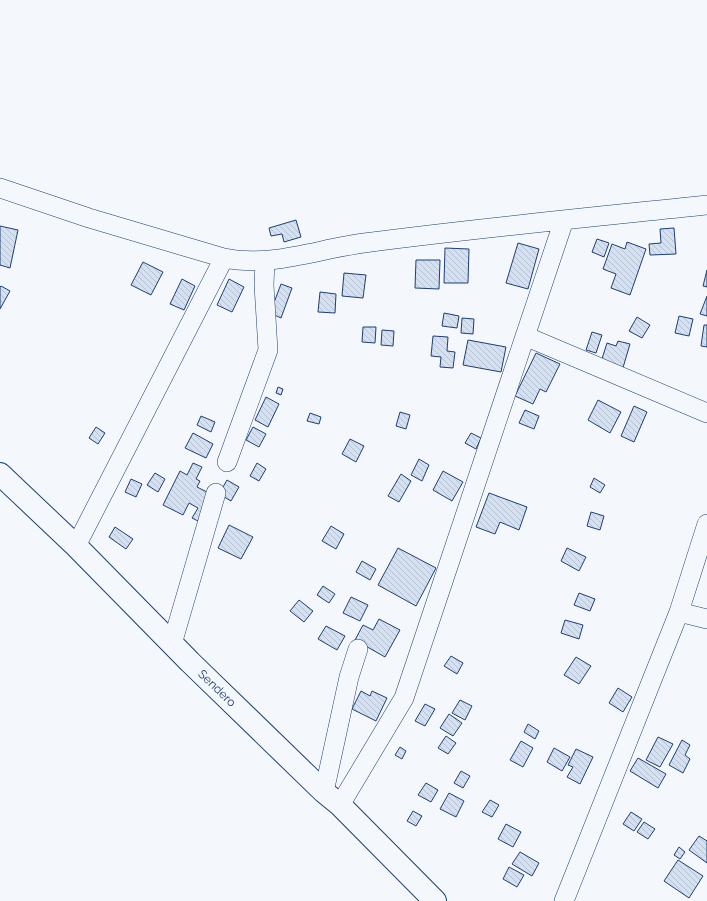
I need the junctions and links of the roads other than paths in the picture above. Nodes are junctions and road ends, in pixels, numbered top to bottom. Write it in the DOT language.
graph roads {
  1 [pos="0,188"];
  2 [pos="707,205"];
  3 [pos="564,220"];
  4 [pos="224,258"];
  5 [pos="265,261"];
  6 [pos="525,336"];
  7 [pos="707,413"];
  8 [pos="227,462"];
  9 [pos="0,474"];
  10 [pos="216,493"];
  11 [pos="707,524"];
  12 [pos="76,546"];
  13 [pos="679,612"];
  14 [pos="707,619"];
  15 [pos="172,644"];
  16 [pos="358,649"];
  17 [pos="332,798"];
  18 [pos="435,901"];
  19 [pos="564,901"];
  1 -- 4 [label="street"];
  2 -- 3 [label="street"];
  3 -- 5 [label="street"];
  3 -- 6 [label="street"];
  4 -- 5 [label="street"];
  4 -- 12 [label="street"];
  5 -- 8 [label="street"];
  6 -- 7 [label="street"];
  6 -- 17 [label="street"];
  9 -- 12 [label="main road, Sendero"];
  10 -- 15 [label="street"];
  11 -- 13 [label="street"];
  12 -- 15 [label="main road, Sendero"];
  13 -- 14 [label="street"];
  13 -- 19 [label="street"];
  15 -- 17 [label="main road, Sendero"];
  16 -- 17 [label="street"];
  17 -- 18 [label="main road, Sendero"];
}
